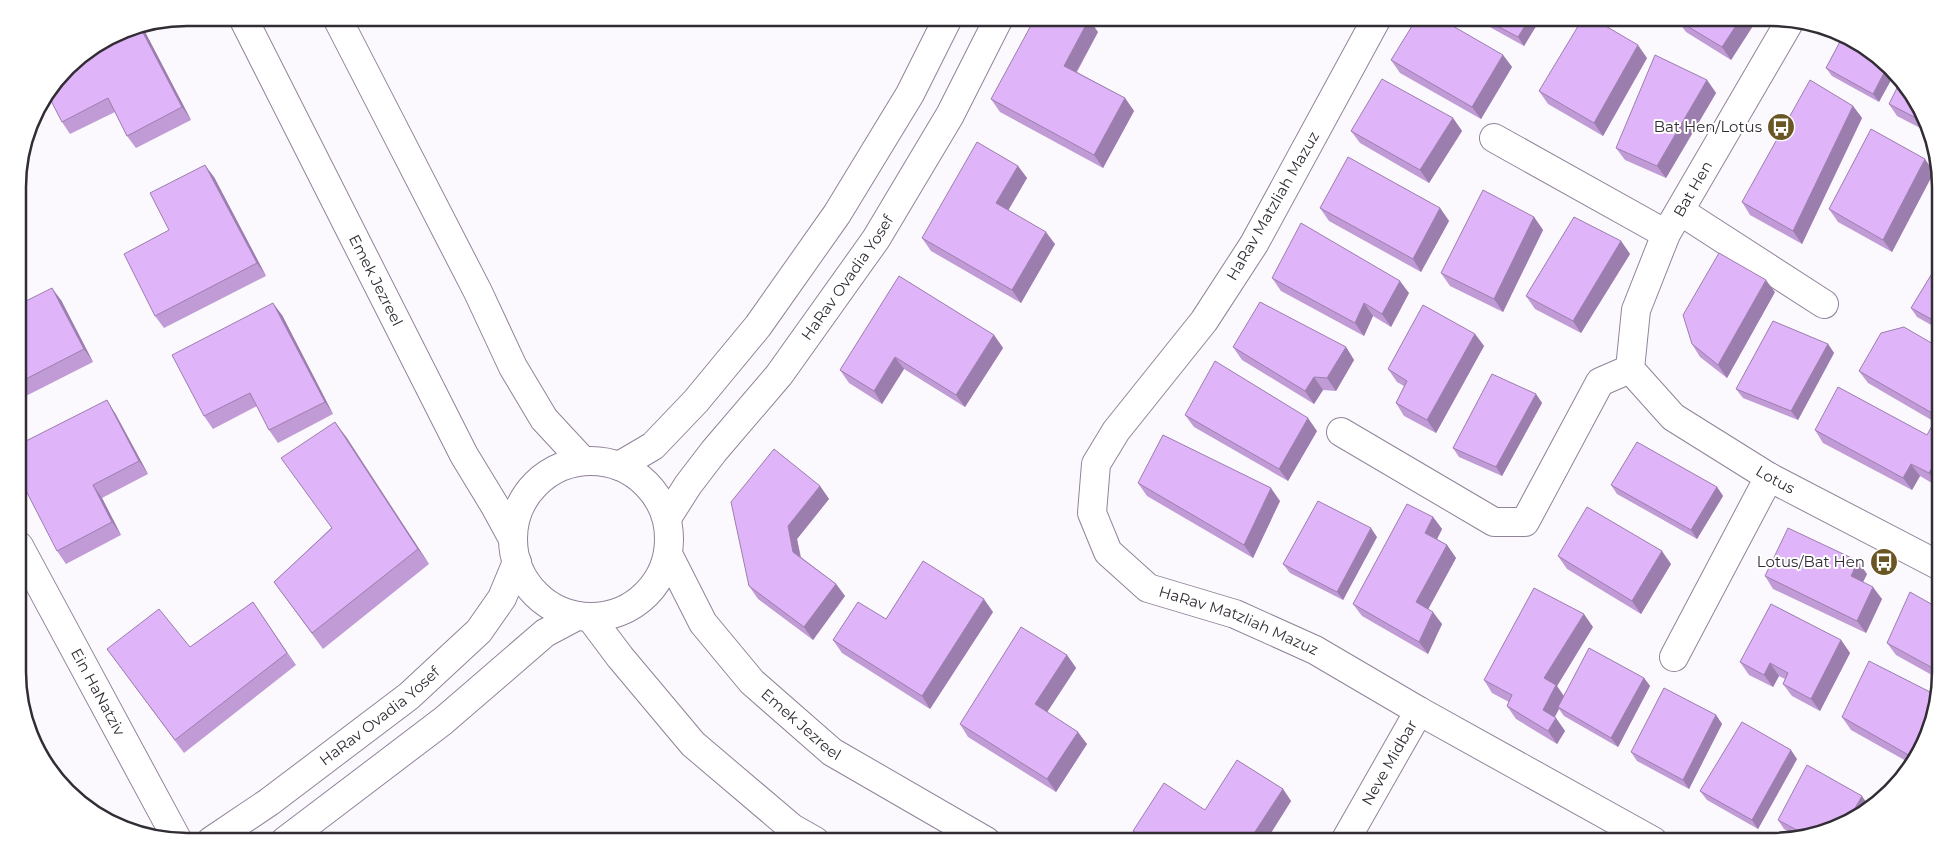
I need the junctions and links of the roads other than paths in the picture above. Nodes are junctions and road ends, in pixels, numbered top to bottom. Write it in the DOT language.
graph roads {
  1 [pos="995,26"];
  2 [pos="1373,26"];
  3 [pos="247,27"];
  4 [pos="342,27"];
  5 [pos="944,27"];
  6 [pos="1786,27"];
  7 [pos="1494,138"];
  8 [pos="1680,211"];
  9 [pos="1666,234"];
  10 [pos="1824,304"];
  11 [pos="1630,369"];
  12 [pos="1341,432"];
  13 [pos="584,461"];
  14 [pos="619,466"];
  15 [pos="1769,477"];
  16 [pos="667,518"];
  17 [pos="515,550"];
  18 [pos="668,554"];
  19 [pos="26,559"];
  20 [pos="1932,562"];
  21 [pos="583,616"];
  22 [pos="1674,656"];
  23 [pos="1419,711"];
  24 [pos="172,832"];
  25 [pos="1350,832"];
  26 [pos="1637,832"];
  27 [pos="224,833"];
  28 [pos="297,833"];
  29 [pos="800,833"];
  30 [pos="971,833"];
  1 -- 16 [label="street, HaRav Ovadia Yosef"];
  2 -- 23 [label="street, HaRav Matzliah Mazuz"];
  3 -- 17 [label="street, Emek Jezreel"];
  4 -- 13 [label="street"];
  5 -- 14 [label="street"];
  6 -- 8 [label="street, Bat Hen"];
  7 -- 9 [label="street"];
  8 -- 9 [label="street, Bat Hen"];
  8 -- 10 [label="street"];
  9 -- 11 [label="street, Bat Hen"];
  11 -- 12 [label="street"];
  11 -- 15 [label="street, Lotus"];
  13 -- 14 [label="street"];
  13 -- 17 [label="street"];
  14 -- 16 [label="street"];
  15 -- 20 [label="street, Lotus"];
  15 -- 22 [label="street"];
  16 -- 18 [label="street"];
  17 -- 21 [label="street"];
  17 -- 27 [label="street, HaRav Ovadia Yosef"];
  18 -- 21 [label="street"];
  18 -- 30 [label="street, Emek Jezreel"];
  19 -- 24 [label="street, Ein HaNatziv"];
  21 -- 28 [label="street"];
  21 -- 29 [label="street"];
  23 -- 25 [label="street, Neve Midbar"];
  23 -- 26 [label="street, HaRav Matzliah Mazuz"];
}
